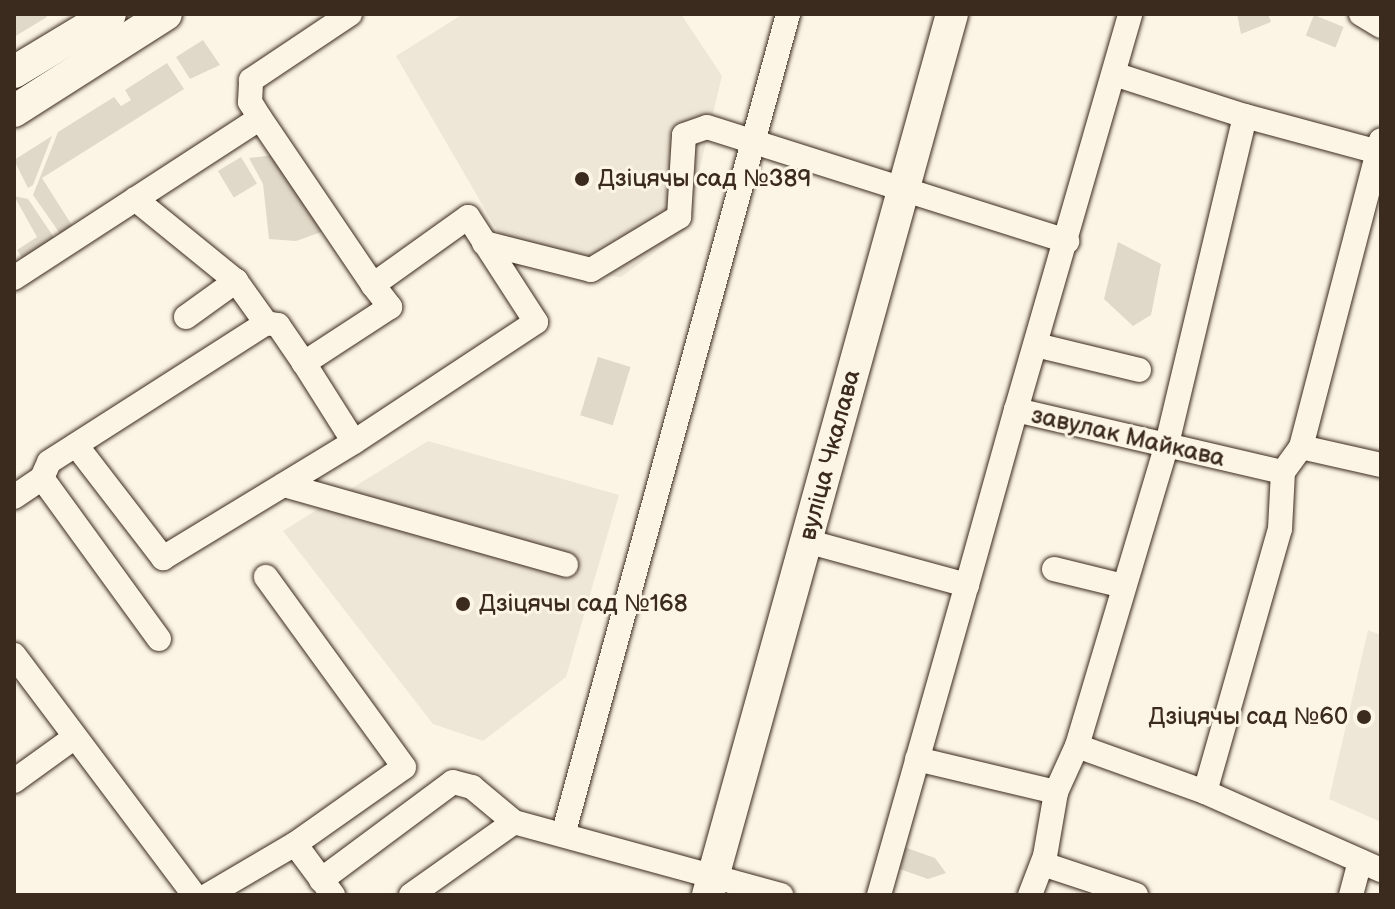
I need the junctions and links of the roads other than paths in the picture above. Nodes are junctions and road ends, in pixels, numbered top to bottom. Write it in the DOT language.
graph roads {
  1 [pos="110,14"];
  2 [pos="166,14"];
  3 [pos="350,14"];
  4 [pos="788,14"];
  5 [pos="952,14"];
  6 [pos="1130,14"];
  7 [pos="1361,14"];
  8 [pos="1381,26"];
  9 [pos="14,72"];
  10 [pos="1114,74"];
  11 [pos="14,111"];
  12 [pos="1245,116"];
  13 [pos="260,118"];
  14 [pos="751,141"];
  15 [pos="1380,146"];
  16 [pos="904,189"];
  17 [pos="135,199"];
  18 [pos="1067,241"];
  19 [pos="484,243"];
  20 [pos="14,278"];
  21 [pos="236,281"];
  22 [pos="373,285"];
  23 [pos="186,317"];
  24 [pos="266,323"];
  25 [pos="1036,345"];
  26 [pos="304,363"];
  27 [pos="1139,370"];
  28 [pos="1016,410"];
  29 [pos="354,442"];
  30 [pos="76,445"];
  31 [pos="1301,447"];
  32 [pos="1166,448"];
  33 [pos="1381,465"];
  34 [pos="1283,472"];
  35 [pos="42,478"];
  36 [pos="284,485"];
  37 [pos="14,497"];
  38 [pos="806,541"];
  39 [pos="566,565"];
  40 [pos="1054,569"];
  41 [pos="266,577"];
  42 [pos="967,585"];
  43 [pos="1124,586"];
  44 [pos="159,639"];
  45 [pos="14,655"];
  46 [pos="75,737"];
  47 [pos="1077,746"];
  48 [pos="917,759"];
  49 [pos="14,781"];
  50 [pos="1056,792"];
  51 [pos="1205,792"];
  52 [pos="514,822"];
  53 [pos="563,835"];
  54 [pos="295,844"];
  55 [pos="1043,864"];
  56 [pos="1371,866"];
  57 [pos="711,886"];
  58 [pos="327,887"];
  59 [pos="194,895"];
  60 [pos="208,895"];
  61 [pos="411,895"];
  62 [pos="781,895"];
  63 [pos="879,895"];
  64 [pos="1030,895"];
  65 [pos="1136,895"];
  66 [pos="1351,895"];
  1 -- 9 [label="main road"];
  2 -- 11 [label="main road"];
  3 -- 13 [label="street"];
  4 -- 14 [label="street"];
  5 -- 16 [label="main road, вуліца Чкалава"];
  6 -- 10 [label="street"];
  7 -- 8 [label="street"];
  10 -- 12 [label="street"];
  10 -- 18 [label="street"];
  12 -- 15 [label="street"];
  12 -- 32 [label="street"];
  13 -- 17 [label="street"];
  13 -- 22 [label="street"];
  14 -- 16 [label="street"];
  14 -- 19 [label="street"];
  14 -- 53 [label="street"];
  15 -- 31 [label="street"];
  16 -- 18 [label="street"];
  16 -- 38 [label="main road, вуліца Чкалава"];
  17 -- 20 [label="street"];
  17 -- 21 [label="street"];
  18 -- 25 [label="street"];
  19 -- 22 [label="street"];
  19 -- 29 [label="street"];
  21 -- 23 [label="street"];
  21 -- 24 [label="street"];
  22 -- 26 [label="street"];
  24 -- 26 [label="street"];
  24 -- 30 [label="street"];
  25 -- 27 [label="street"];
  25 -- 28 [label="street"];
  26 -- 29 [label="street"];
  28 -- 32 [label="street, завулак Майкава"];
  28 -- 42 [label="street, завулак Майкава"];
  29 -- 36 [label="street"];
  30 -- 35 [label="street"];
  30 -- 36 [label="street"];
  31 -- 33 [label="street"];
  31 -- 34 [label="street"];
  32 -- 34 [label="street, завулак Майкава"];
  32 -- 43 [label="street"];
  34 -- 51 [label="street"];
  35 -- 37 [label="street"];
  35 -- 44 [label="street"];
  36 -- 39 [label="street"];
  38 -- 42 [label="street"];
  38 -- 57 [label="main road, вуліца Чкалава"];
  40 -- 43 [label="street"];
  41 -- 54 [label="street"];
  42 -- 48 [label="street, завулак Майкава"];
  43 -- 47 [label="street"];
  45 -- 46 [label="street"];
  46 -- 49 [label="street"];
  46 -- 59 [label="street"];
  47 -- 50 [label="street"];
  47 -- 51 [label="street"];
  48 -- 50 [label="street"];
  48 -- 63 [label="street, завулак Майкава"];
  50 -- 55 [label="street"];
  51 -- 56 [label="street"];
  52 -- 53 [label="street"];
  52 -- 58 [label="street"];
  52 -- 61 [label="street"];
  53 -- 57 [label="street"];
  54 -- 58 [label="street"];
  54 -- 60 [label="street"];
  55 -- 64 [label="street"];
  55 -- 65 [label="street"];
  56 -- 66 [label="street"];
  57 -- 62 [label="street"];
}
